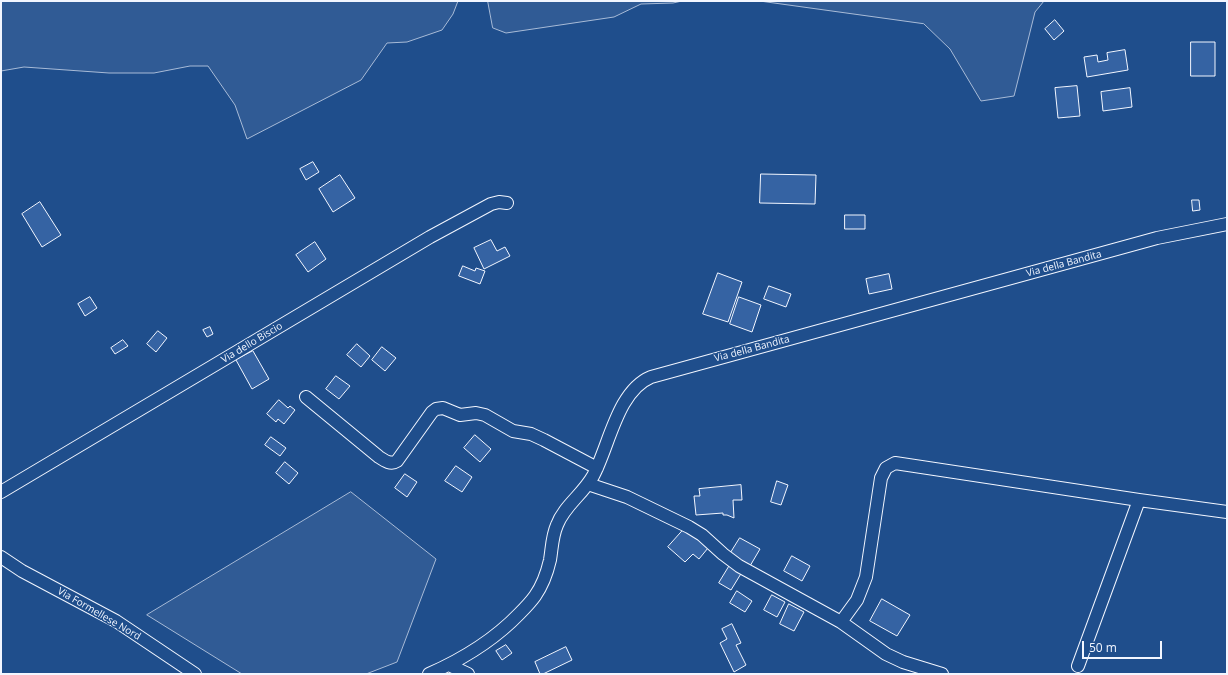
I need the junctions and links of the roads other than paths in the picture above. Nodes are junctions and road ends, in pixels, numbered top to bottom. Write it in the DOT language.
graph roads {
  1 [pos="507,203"];
  2 [pos="1227,224"];
  3 [pos="306,397"];
  4 [pos="597,468"];
  5 [pos="588,484"];
  6 [pos="1,492"];
  7 [pos="1139,500"];
  8 [pos="1227,512"];
  9 [pos="1,557"];
  10 [pos="841,622"];
  11 [pos="449,665"];
  12 [pos="1078,666"];
  13 [pos="196,674"];
  14 [pos="429,674"];
  15 [pos="468,674"];
  16 [pos="942,674"];
  1 -- 6 [label="street, Via dello Biscio"];
  2 -- 4 [label="street, Via della Bandita"];
  3 -- 4 [label="street"];
  4 -- 5 [label="street, Via della Bandita"];
  5 -- 10 [label="street"];
  5 -- 11 [label="street, Via della Bandita"];
  7 -- 8 [label="street"];
  7 -- 10 [label="street"];
  7 -- 12 [label="street"];
  9 -- 13 [label="street, Via Formellese Nord"];
  10 -- 16 [label="street"];
  11 -- 14 [label="street, Via della Bandita"];
  11 -- 15 [label="street"];
}
